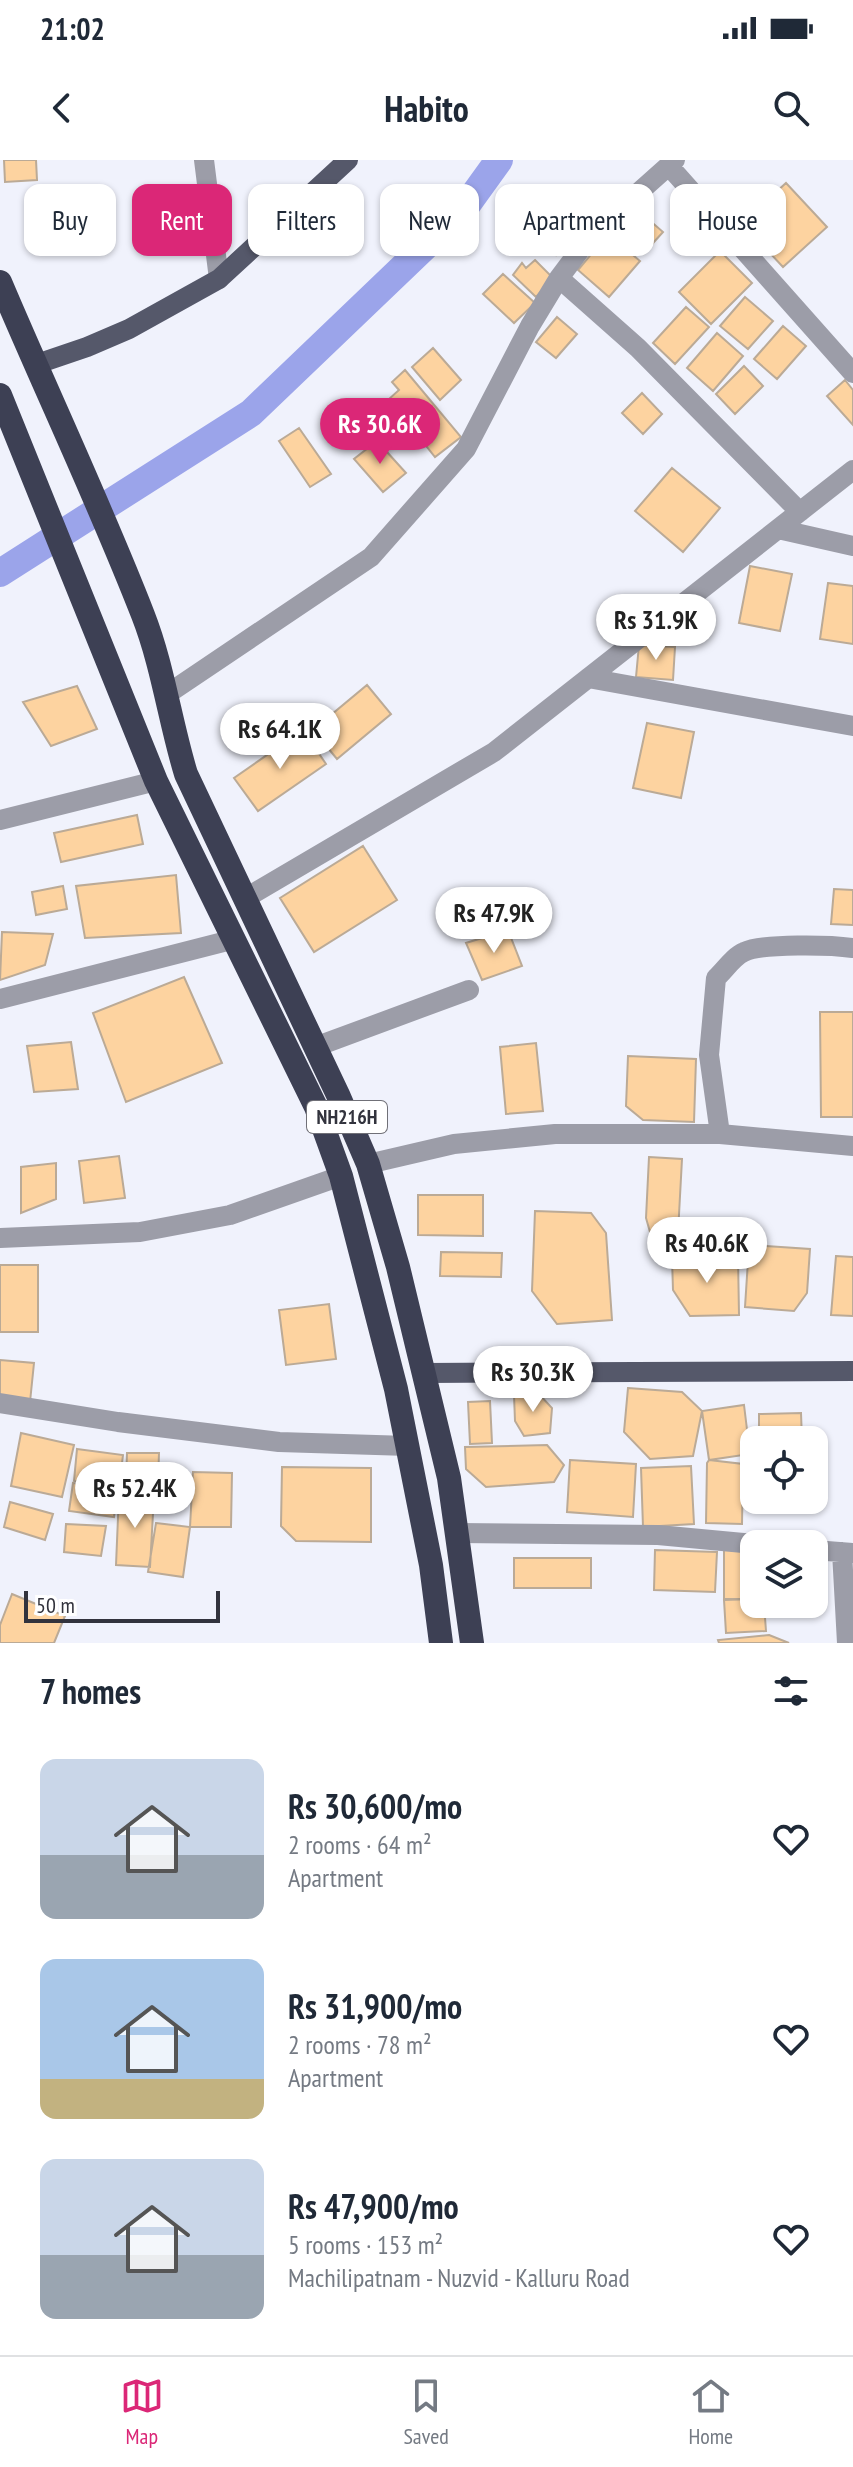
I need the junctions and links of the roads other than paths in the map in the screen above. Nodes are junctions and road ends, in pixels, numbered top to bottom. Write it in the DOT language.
graph roads {
  1 [pos="204,160"];
  2 [pos="343,162"];
  3 [pos="672,163"];
  4 [pos="559,278"];
  5 [pos="219,279"];
  6 [pos="0,282"];
  7 [pos="37,364"];
  8 [pos="853,373"];
  9 [pos="0,395"];
  10 [pos="6,430"];
  11 [pos="853,470"];
  12 [pos="800,512"];
  13 [pos="778,529"];
  14 [pos="853,546"];
  15 [pos="588,678"];
  16 [pos="166,695"];
  17 [pos="853,726"];
  18 [pos="156,781"];
  19 [pos="0,820"];
  20 [pos="244,899"];
  21 [pos="235,939"];
  22 [pos="853,948"];
  23 [pos="469,990"];
  24 [pos="0,999"];
  25 [pos="315,1047"];
  26 [pos="720,1134"];
  27 [pos="853,1146"];
  28 [pos="368,1164"];
  29 [pos="341,1176"];
  30 [pos="0,1238"];
  31 [pos="853,1371"];
  32 [pos="424,1373"];
  33 [pos="0,1403"];
  34 [pos="408,1446"];
  35 [pos="457,1533"];
  36 [pos="740,1543"];
  37 [pos="828,1551"];
  38 [pos="848,1553"];
  39 [pos="441,1643"];
  40 [pos="472,1643"];
  41 [pos="847,1643"];
  1 -- 5 [label="street"];
  2 -- 5 [label="main road"];
  3 -- 4 [label="street"];
  3 -- 8 [label="street"];
  4 -- 12 [label="street"];
  4 -- 16 [label="street"];
  5 -- 7 [label="main road"];
  6 -- 7 [label="highway, NH216H"];
  7 -- 16 [label="highway, NH216H"];
  9 -- 10 [label="highway, NH216H"];
  10 -- 18 [label="highway, NH216H"];
  11 -- 12 [label="street"];
  12 -- 13 [label="street"];
  13 -- 14 [label="street"];
  13 -- 15 [label="street"];
  15 -- 17 [label="street"];
  15 -- 20 [label="street"];
  16 -- 20 [label="highway, NH216H"];
  18 -- 19 [label="street"];
  18 -- 21 [label="highway, NH216H"];
  20 -- 25 [label="highway, NH216H"];
  21 -- 24 [label="street"];
  21 -- 29 [label="highway, NH216H"];
  22 -- 26 [label="street"];
  23 -- 25 [label="street"];
  25 -- 28 [label="highway, NH216H"];
  26 -- 27 [label="street"];
  26 -- 28 [label="street"];
  28 -- 32 [label="highway, NH216H"];
  29 -- 30 [label="street"];
  29 -- 34 [label="highway, NH216H"];
  31 -- 32 [label="main road"];
  32 -- 35 [label="highway, NH216H"];
  33 -- 34 [label="street"];
  34 -- 39 [label="highway, NH216H"];
  35 -- 36 [label="street"];
  35 -- 40 [label="highway, NH216H"];
  37 -- 38 [label="street"];
  38 -- 41 [label="street"];
}
